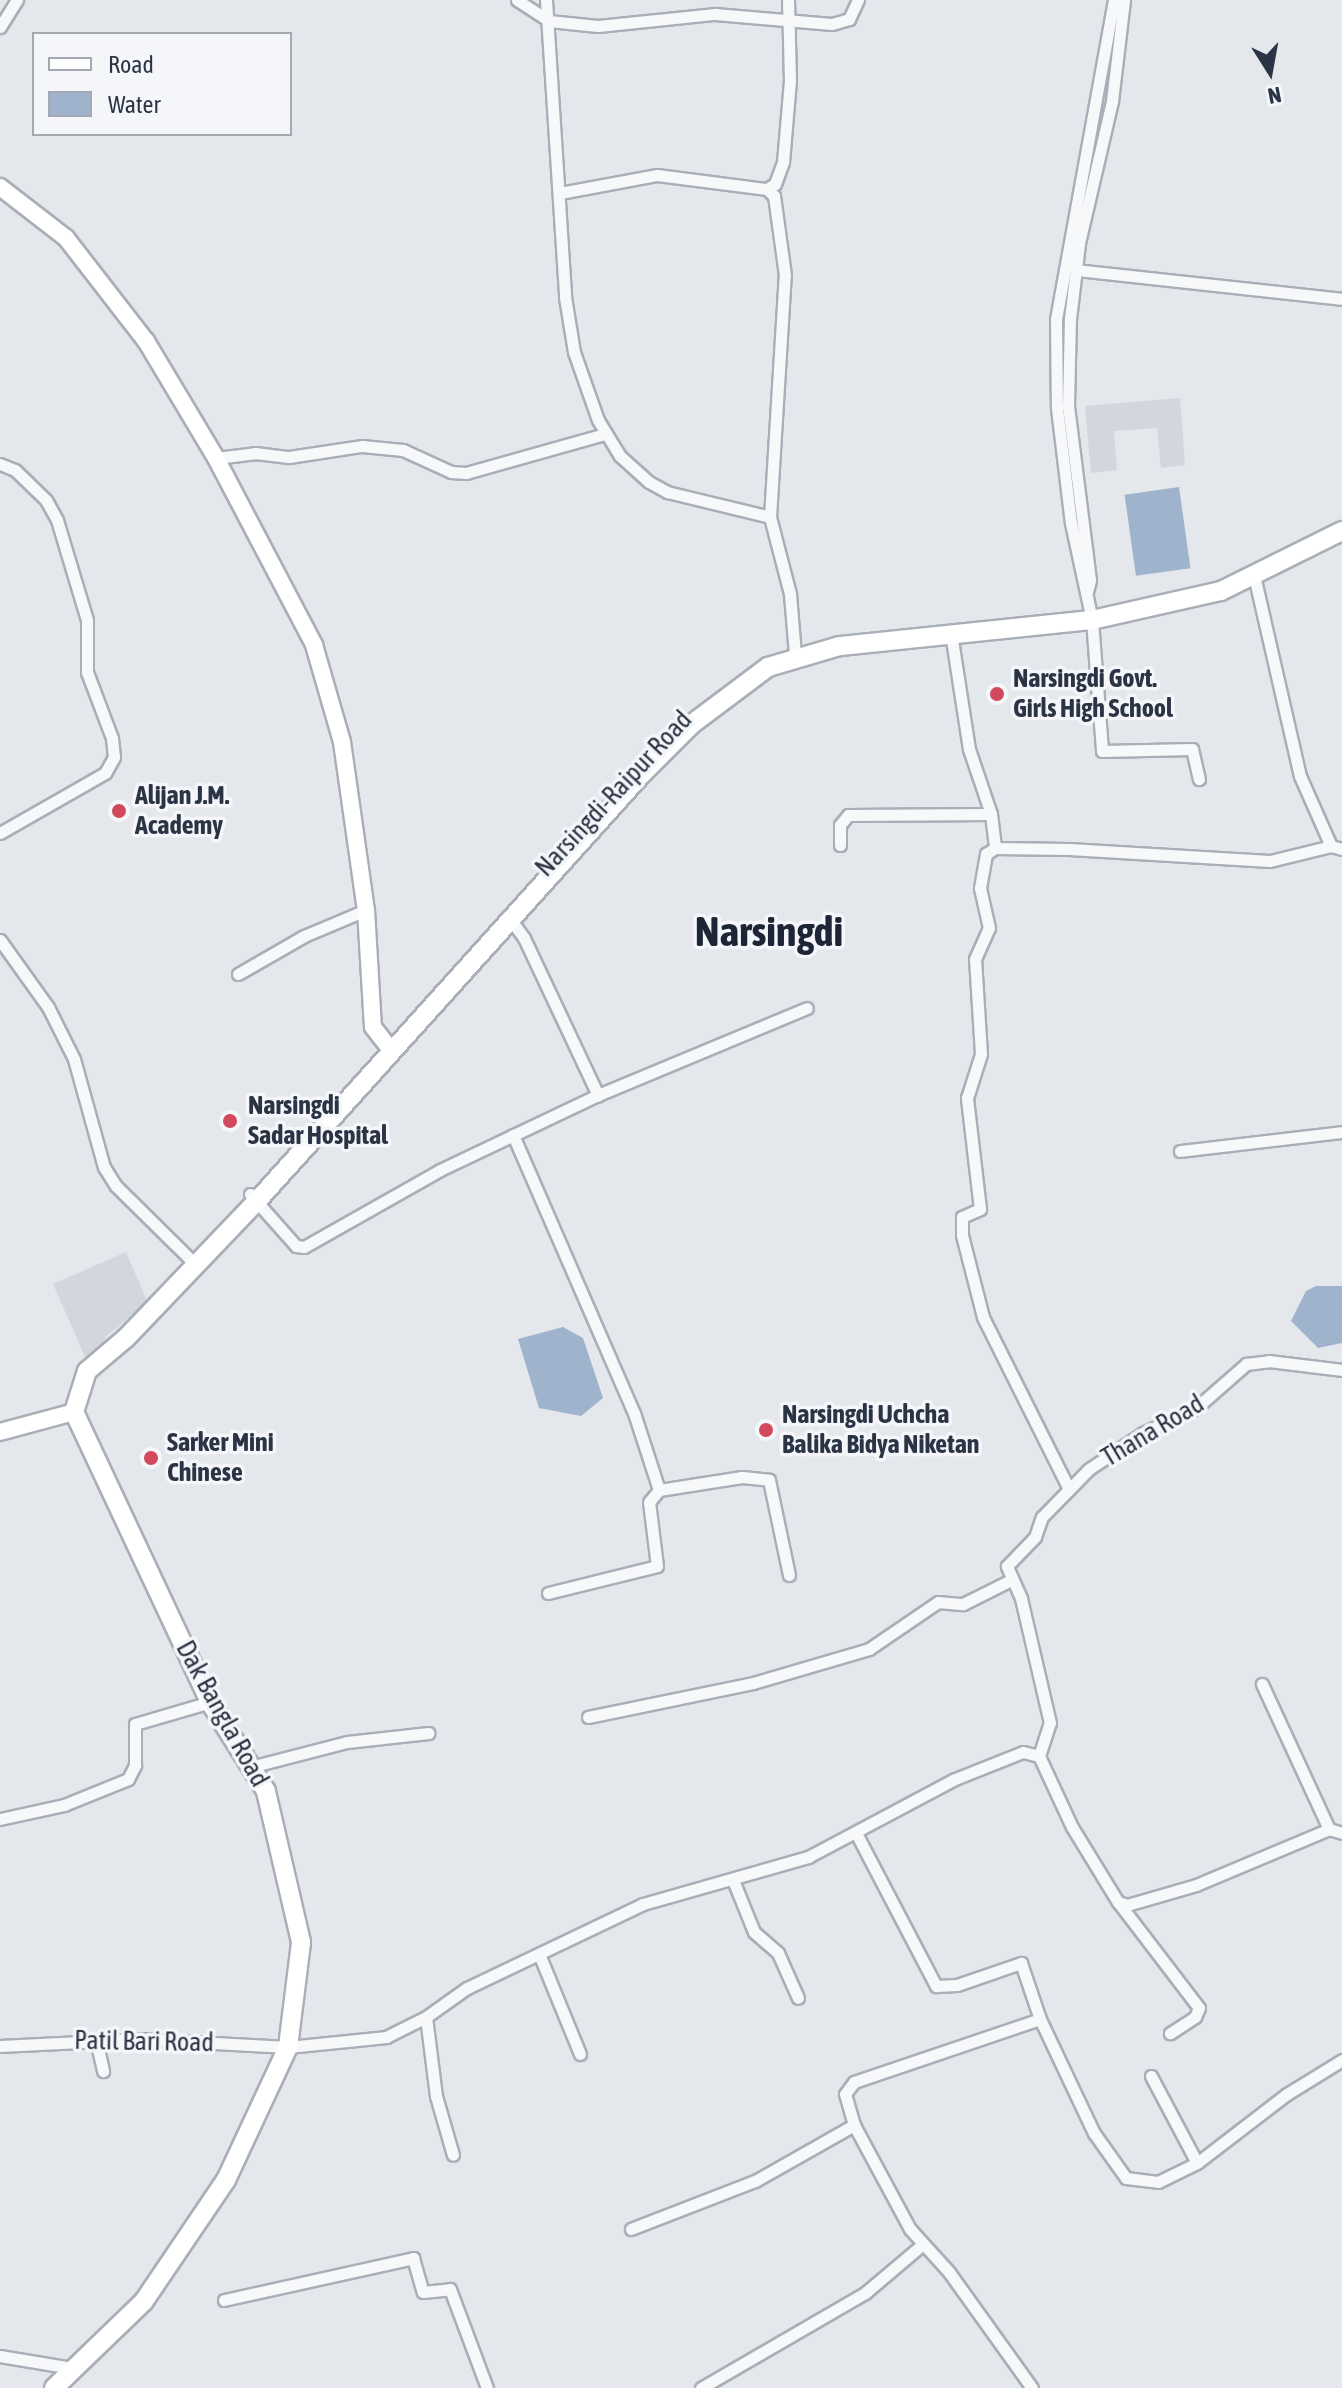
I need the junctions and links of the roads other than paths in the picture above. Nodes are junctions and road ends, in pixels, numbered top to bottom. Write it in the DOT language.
graph roads {
  1 [pos="17,0"];
  2 [pos="517,0"];
  3 [pos="546,0"];
  4 [pos="788,0"];
  5 [pos="858,0"];
  6 [pos="1114,0"];
  7 [pos="1124,0"];
  8 [pos="789,18"];
  9 [pos="549,21"];
  10 [pos="0,27"];
  11 [pos="0,187"];
  12 [pos="767,189"];
  13 [pos="560,193"];
  14 [pos="1076,270"];
  15 [pos="1342,299"];
  16 [pos="605,434"];
  17 [pos="216,458"];
  18 [pos="0,464"];
  19 [pos="770,517"];
  20 [pos="1342,519"];
  21 [pos="1342,531"];
  22 [pos="1254,573"];
  23 [pos="1090,607"];
  24 [pos="951,633"];
  25 [pos="795,650"];
  26 [pos="1199,779"];
  27 [pos="991,814"];
  28 [pos="0,833"];
  29 [pos="840,845"];
  30 [pos="1336,847"];
  31 [pos="995,848"];
  32 [pos="366,910"];
  33 [pos="509,916"];
  34 [pos="0,940"];
  35 [pos="238,974"];
  36 [pos="807,1008"];
  37 [pos="386,1045"];
  38 [pos="598,1095"];
  39 [pos="1342,1132"];
  40 [pos="513,1135"];
  41 [pos="1180,1151"];
  42 [pos="254,1197"];
  43 [pos="192,1262"];
  44 [pos="1342,1370"];
  45 [pos="74,1412"];
  46 [pos="0,1432"];
  47 [pos="1069,1489"];
  48 [pos="659,1490"];
  49 [pos="789,1575"];
  50 [pos="1011,1580"];
  51 [pos="548,1593"];
  52 [pos="1262,1684"];
  53 [pos="210,1702"];
  54 [pos="588,1717"];
  55 [pos="429,1733"];
  56 [pos="1039,1756"];
  57 [pos="254,1766"];
  58 [pos="0,1819"];
  59 [pos="1329,1829"];
  60 [pos="856,1833"];
  61 [pos="1342,1833"];
  62 [pos="733,1880"];
  63 [pos="1118,1902"];
  64 [pos="539,1954"];
  65 [pos="798,1998"];
  66 [pos="426,2017"];
  67 [pos="1040,2019"];
  68 [pos="1170,2033"];
  69 [pos="96,2040"];
  70 [pos="0,2046"];
  71 [pos="288,2047"];
  72 [pos="580,2054"];
  73 [pos="1342,2060"];
  74 [pos="103,2071"];
  75 [pos="1151,2076"];
  76 [pos="854,2125"];
  77 [pos="453,2155"];
  78 [pos="1197,2163"];
  79 [pos="631,2229"];
  80 [pos="923,2244"];
  81 [pos="224,2300"];
  82 [pos="0,2356"];
  83 [pos="72,2368"];
  84 [pos="54,2388"];
  85 [pos="487,2388"];
  86 [pos="701,2388"];
  87 [pos="1032,2388"];
  1 -- 10 [label="street"];
  2 -- 9 [label="street"];
  3 -- 9 [label="street"];
  4 -- 8 [label="street"];
  5 -- 8 [label="street"];
  6 -- 23 [label="street"];
  7 -- 14 [label="street"];
  8 -- 9 [label="street"];
  8 -- 12 [label="street"];
  9 -- 13 [label="street"];
  11 -- 17 [label="street"];
  12 -- 13 [label="street"];
  12 -- 19 [label="street"];
  13 -- 16 [label="street"];
  14 -- 15 [label="street"];
  14 -- 23 [label="street"];
  16 -- 17 [label="street"];
  16 -- 19 [label="street"];
  17 -- 32 [label="street"];
  18 -- 28 [label="street"];
  19 -- 25 [label="street"];
  20 -- 22 [label="main road, Narsingdi-Raipur Road"];
  21 -- 22 [label="main road, Narsingdi-Raipur Road"];
  22 -- 23 [label="main road, Narsingdi-Raipur Road"];
  22 -- 30 [label="street"];
  23 -- 24 [label="main road, Narsingdi-Raipur Road"];
  23 -- 25 [label="main road, Narsingdi-Raipur Road"];
  23 -- 26 [label="street"];
  24 -- 25 [label="main road, Narsingdi-Raipur Road"];
  24 -- 27 [label="street"];
  25 -- 33 [label="main road, Narsingdi-Raipur Road"];
  27 -- 29 [label="street"];
  27 -- 31 [label="street"];
  30 -- 31 [label="street"];
  31 -- 47 [label="street"];
  32 -- 35 [label="street"];
  32 -- 37 [label="street"];
  33 -- 37 [label="main road, Narsingdi-Raipur Road"];
  33 -- 38 [label="street"];
  34 -- 43 [label="street"];
  36 -- 38 [label="street"];
  37 -- 42 [label="main road, Narsingdi-Raipur Road"];
  38 -- 40 [label="street"];
  39 -- 41 [label="street"];
  40 -- 42 [label="street"];
  40 -- 48 [label="street"];
  42 -- 43 [label="main road, Narsingdi-Raipur Road"];
  43 -- 45 [label="main road, Narsingdi-Raipur Road"];
  44 -- 47 [label="street, Thana Road"];
  45 -- 46 [label="street"];
  45 -- 53 [label="main road, Dak Bangla Road"];
  47 -- 50 [label="street, Thana Road"];
  48 -- 49 [label="street"];
  48 -- 51 [label="street"];
  50 -- 54 [label="street"];
  50 -- 56 [label="street"];
  52 -- 59 [label="street"];
  53 -- 57 [label="main road, Dak Bangla Road"];
  53 -- 58 [label="street"];
  55 -- 57 [label="street"];
  56 -- 60 [label="street, Patil Bari Road"];
  56 -- 63 [label="street"];
  57 -- 71 [label="main road, Dak Bangla Road"];
  59 -- 61 [label="street"];
  59 -- 63 [label="street"];
  60 -- 62 [label="street, Patil Bari Road"];
  60 -- 67 [label="street"];
  62 -- 64 [label="street, Patil Bari Road"];
  62 -- 65 [label="street"];
  63 -- 68 [label="street"];
  64 -- 66 [label="street, Patil Bari Road"];
  64 -- 72 [label="street"];
  66 -- 71 [label="street, Patil Bari Road"];
  66 -- 77 [label="street"];
  67 -- 76 [label="street"];
  67 -- 78 [label="street"];
  69 -- 70 [label="street, Patil Bari Road"];
  69 -- 71 [label="street, Patil Bari Road"];
  69 -- 74 [label="street"];
  71 -- 83 [label="main road, Dak Bangla Road"];
  73 -- 78 [label="street"];
  75 -- 78 [label="street"];
  76 -- 79 [label="street"];
  76 -- 80 [label="street"];
  80 -- 86 [label="street"];
  80 -- 87 [label="street"];
  81 -- 85 [label="street"];
  82 -- 83 [label="street"];
  83 -- 84 [label="main road, Dak Bangla Road"];
}
